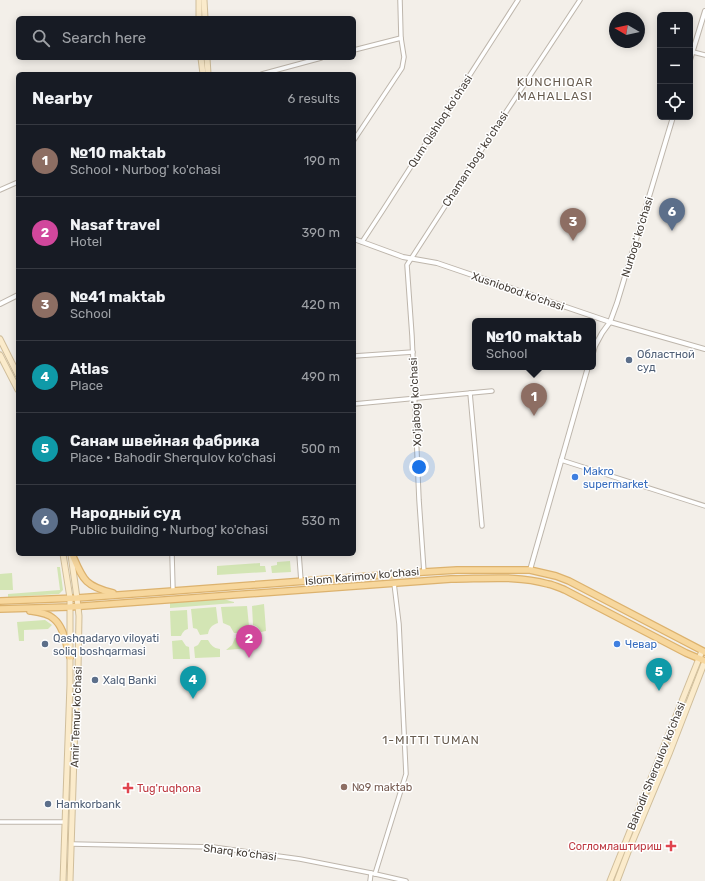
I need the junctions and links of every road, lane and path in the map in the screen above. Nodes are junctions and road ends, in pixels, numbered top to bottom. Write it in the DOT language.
graph roads {
  1 [pos="199,0"];
  2 [pos="204,0"];
  3 [pos="400,0"];
  4 [pos="518,0"];
  5 [pos="580,0"];
  6 [pos="705,11"];
  7 [pos="199,16"];
  8 [pos="205,16"];
  9 [pos="401,38"];
  10 [pos="356,49"];
  11 [pos="693,49"];
  12 [pos="693,52"];
  13 [pos="705,55"];
  14 [pos="201,60"];
  15 [pos="207,60"];
  16 [pos="314,60"];
  17 [pos="203,72"];
  18 [pos="208,72"];
  19 [pos="269,72"];
  20 [pos="672,120"];
  21 [pos="356,137"];
  22 [pos="16,183"];
  23 [pos="0,190"];
  24 [pos="356,240"];
  25 [pos="362,242"];
  26 [pos="411,258"];
  27 [pos="16,296"];
  28 [pos="0,304"];
  29 [pos="610,322"];
  30 [pos="0,339"];
  31 [pos="596,344"];
  32 [pos="705,349"];
  33 [pos="413,352"];
  34 [pos="0,355"];
  35 [pos="356,356"];
  36 [pos="587,370"];
  37 [pos="16,371"];
  38 [pos="16,386"];
  39 [pos="492,391"];
  40 [pos="470,393"];
  41 [pos="415,398"];
  42 [pos="356,404"];
  43 [pos="561,460"];
  44 [pos="705,506"];
  45 [pos="482,526"];
  46 [pos="63,556"];
  47 [pos="71,556"];
  48 [pos="72,556"];
  49 [pos="172,556"];
  50 [pos="299,556"];
  51 [pos="451,570"];
  52 [pos="530,570"];
  53 [pos="424,572"];
  54 [pos="451,579"];
  55 [pos="301,581"];
  56 [pos="394,583"];
  57 [pos="172,591"];
  58 [pos="118,594"];
  59 [pos="70,598"];
  60 [pos="78,598"];
  61 [pos="0,601"];
  62 [pos="78,606"];
  63 [pos="70,607"];
  64 [pos="0,609"];
  65 [pos="20,609"];
  66 [pos="703,651"];
  67 [pos="70,657"];
  68 [pos="699,659"];
  69 [pos="705,661"];
  70 [pos="0,822"];
  71 [pos="65,822"];
  72 [pos="72,844"];
  73 [pos="373,873"];
  74 [pos="63,881"];
  75 [pos="70,881"];
  76 [pos="370,881"];
  77 [pos="406,881"];
  78 [pos="610,881"];
  79 [pos="617,881"];
  1 -- 7 [label="main road"];
  2 -- 8 [label="main road"];
  3 -- 9 [label="street"];
  4 -- 25 [label="street, Qum Qishloq ko'chasi"];
  5 -- 26 [label="street, Chaman bog' ko'chasi"];
  6 -- 11 [label="street"];
  9 -- 10 [label="street"];
  9 -- 21 [label="street"];
  12 -- 13 [label="street"];
  14 -- 17 [label="main road"];
  15 -- 18 [label="main road"];
  16 -- 19 [label="street"];
  20 -- 29 [label="street, Nurbog' ko'chasi"];
  22 -- 23 [label="street"];
  24 -- 25 [label="street, Xusniobod ko'chasi"];
  25 -- 26 [label="street, Xusniobod ko'chasi"];
  26 -- 29 [label="street, Xusniobod ko'chasi"];
  26 -- 33 [label="street, Xo'jabog' ko'chasi"];
  27 -- 28 [label="street"];
  29 -- 31 [label="street, Nurbog' ko'chasi"];
  29 -- 32 [label="street, Xusniobod ko'chasi"];
  30 -- 37 [label="main road"];
  33 -- 35 [label="street"];
  33 -- 41 [label="street, Xo'jabog' ko'chasi"];
  34 -- 38 [label="main road"];
  36 -- 43 [label="street"];
  39 -- 40 [label="street"];
  40 -- 41 [label="street"];
  40 -- 45 [label="street"];
  41 -- 42 [label="street"];
  41 -- 53 [label="street, Xo'jabog' ko'chasi"];
  43 -- 44 [label="street"];
  43 -- 52 [label="street"];
  46 -- 59 [label="main road, Amir Temur ko'chasi"];
  47 -- 60 [label="main road, Amir Temur ko'chasi"];
  48 -- 58 [label="main road"];
  49 -- 57 [label="street"];
  50 -- 55 [label="street"];
  51 -- 52 [label="main road, Islom Karimov ko‘chasi"];
  51 -- 53 [label="main road, Islom Karimov ko‘chasi"];
  51 -- 54 [label="main road"];
  52 -- 66 [label="main road, Islom Karimov ko‘chasi"];
  53 -- 55 [label="main road, Islom Karimov ko‘chasi"];
  54 -- 56 [label="main road, Islom Karimov ko‘chasi"];
  54 -- 68 [label="main road, Islom Karimov ko‘chasi"];
  55 -- 57 [label="main road, Islom Karimov ko‘chasi"];
  56 -- 62 [label="main road, Islom Karimov ko‘chasi"];
  56 -- 73 [label="street"];
  57 -- 58 [label="main road, Islom Karimov ko‘chasi"];
  58 -- 60 [label="main road, Islom Karimov ko‘chasi"];
  59 -- 60 [label="main road, Islom Karimov ko‘chasi"];
  59 -- 61 [label="main road, Islom Karimov ko‘chasi"];
  59 -- 63 [label="main road, Amir Temur ko'chasi"];
  60 -- 62 [label="main road, Amir Temur ko'chasi"];
  62 -- 63 [label="main road, Islom Karimov ko‘chasi"];
  62 -- 72 [label="main road, Amir Temur ko'chasi"];
  63 -- 65 [label="main road, Islom Karimov ko‘chasi"];
  63 -- 67 [label="main road, Amir Temur ko'chasi"];
  64 -- 65 [label="main road, Islom Karimov ko‘chasi"];
  65 -- 67 [label="main road"];
  66 -- 68 [label="main road, Bahodir Sherqulov ko‘chasi"];
  67 -- 71 [label="main road, Amir Temur ko'chasi"];
  68 -- 69 [label="main road, Islom Karimov ko‘chasi"];
  68 -- 78 [label="main road, Bahodir Sherqulov ko‘chasi"];
  69 -- 79 [label="main road, Bahodir Sherqulov ko‘chasi"];
  70 -- 71 [label="street"];
  71 -- 74 [label="main road, Amir Temur ko'chasi"];
  72 -- 73 [label="street, Sharq ko‘chasi"];
  72 -- 75 [label="main road, Amir Temur ko'chasi"];
  73 -- 76 [label="street"];
  73 -- 77 [label="street, Sharq ko‘chasi"];
}
